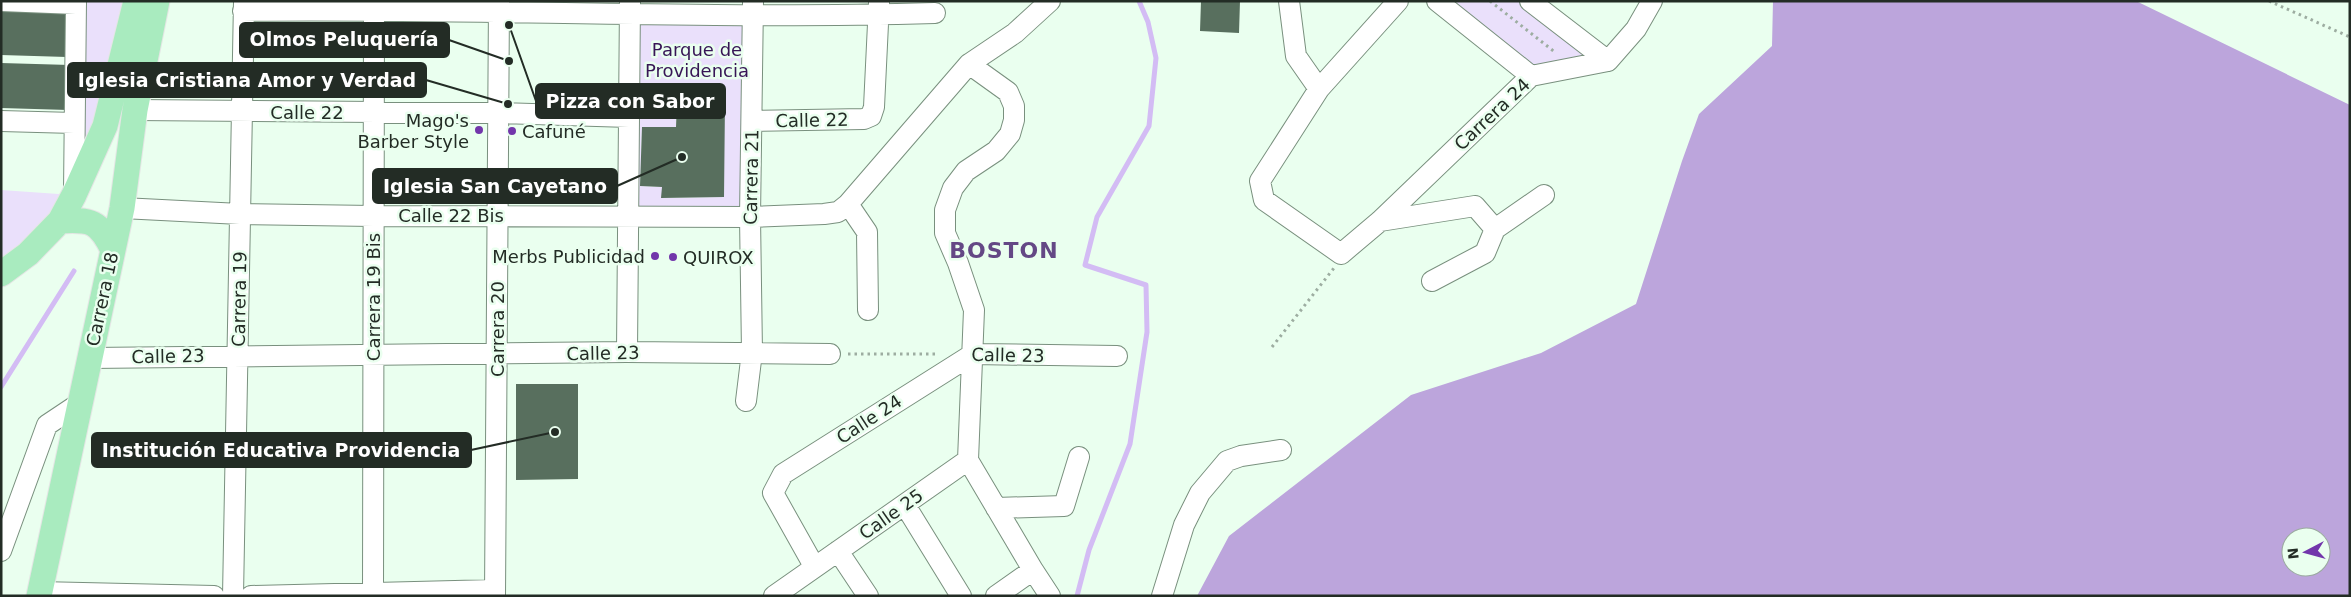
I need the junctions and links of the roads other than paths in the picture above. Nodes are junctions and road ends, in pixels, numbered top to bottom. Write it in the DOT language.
graph roads {
  1 [pos="1,1"];
  2 [pos="136,1"];
  3 [pos="157,1"];
  4 [pos="1050,1"];
  5 [pos="1289,1"];
  6 [pos="1398,1"];
  7 [pos="1437,1"];
  8 [pos="1530,1"];
  9 [pos="1652,1"];
  10 [pos="76,3"];
  11 [pos="374,5"];
  12 [pos="244,6"];
  13 [pos="499,6"];
  14 [pos="879,8"];
  15 [pos="629,9"];
  16 [pos="753,9"];
  17 [pos="935,13"];
  18 [pos="1608,61"];
  19 [pos="969,64"];
  20 [pos="1531,76"];
  21 [pos="1319,89"];
  22 [pos="135,110"];
  23 [pos="241,112"];
  24 [pos="374,112"];
  25 [pos="499,113"];
  26 [pos="629,118"];
  27 [pos="752,121"];
  28 [pos="1,122"];
  29 [pos="74,123"];
  30 [pos="74,195"];
  31 [pos="1544,195"];
  32 [pos="848,204"];
  33 [pos="122,208"];
  34 [pos="240,214"];
  35 [pos="498,215"];
  36 [pos="373,216"];
  37 [pos="627,216"];
  38 [pos="750,217"];
  39 [pos="60,221"];
  40 [pos="1380,221"];
  41 [pos="1495,229"];
  42 [pos="113,250"];
  43 [pos="1,274"];
  44 [pos="1432,281"];
  45 [pos="868,310"];
  46 [pos="627,352"];
  47 [pos="752,352"];
  48 [pos="830,354"];
  49 [pos="973,354"];
  50 [pos="238,355"];
  51 [pos="373,355"];
  52 [pos="497,355"];
  53 [pos="1117,356"];
  54 [pos="90,358"];
  55 [pos="746,401"];
  56 [pos="80,403"];
  57 [pos="1281,450"];
  58 [pos="1079,457"];
  59 [pos="968,460"];
  60 [pos="905,505"];
  61 [pos="996,508"];
  62 [pos="1,551"];
  63 [pos="838,551"];
  64 [pos="814,566"];
  65 [pos="1034,570"];
  66 [pos="372,593"];
  67 [pos="495,593"];
  68 [pos="39,594"];
  69 [pos="214,596"];
  70 [pos="233,596"];
  71 [pos="251,596"];
  72 [pos="774,596"];
  73 [pos="868,596"];
  74 [pos="961,596"];
  75 [pos="996,596"];
  76 [pos="1050,596"];
  77 [pos="1162,596"];
  1 -- 10 [label="street"];
  2 -- 30 [label="main road"];
  3 -- 22 [label="main road, Carrera 18"];
  4 -- 19 [label="street"];
  5 -- 21 [label="street"];
  6 -- 21 [label="street"];
  7 -- 20 [label="street"];
  8 -- 18 [label="street"];
  9 -- 18 [label="street"];
  10 -- 29 [label="street"];
  11 -- 12 [label="street"];
  11 -- 13 [label="street"];
  11 -- 24 [label="street, Carrera 19 Bis"];
  12 -- 23 [label="street, Carrera 19"];
  13 -- 15 [label="street"];
  13 -- 25 [label="street, Carrera 20"];
  14 -- 16 [label="street"];
  14 -- 17 [label="street"];
  14 -- 27 [label="street, Calle 22"];
  15 -- 16 [label="street"];
  15 -- 26 [label="street"];
  16 -- 27 [label="street, Carrera 21"];
  18 -- 20 [label="street, Carrera 24"];
  19 -- 32 [label="street"];
  19 -- 49 [label="street"];
  20 -- 40 [label="street, Carrera 24"];
  21 -- 40 [label="street, Carrera 24"];
  22 -- 23 [label="street, Calle 22"];
  22 -- 33 [label="main road, Carrera 18"];
  23 -- 24 [label="street, Calle 22"];
  23 -- 34 [label="street, Carrera 19"];
  24 -- 25 [label="street, Calle 22"];
  24 -- 36 [label="street, Carrera 19 Bis"];
  25 -- 26 [label="street, Calle 22"];
  25 -- 35 [label="street, Carrera 20"];
  26 -- 37 [label="street"];
  27 -- 38 [label="street, Carrera 21"];
  28 -- 29 [label="street"];
  29 -- 30 [label="street"];
  30 -- 39 [label="main road"];
  31 -- 41 [label="street"];
  32 -- 38 [label="street, Calle 22 Bis"];
  32 -- 45 [label="street"];
  33 -- 34 [label="street, Calle 22 Bis"];
  33 -- 42 [label="main road, Carrera 18"];
  34 -- 36 [label="street, Calle 22 Bis"];
  34 -- 50 [label="street, Carrera 19"];
  35 -- 36 [label="street, Calle 22 Bis"];
  35 -- 37 [label="street, Calle 22 Bis"];
  35 -- 52 [label="street, Carrera 20"];
  36 -- 51 [label="street, Carrera 19 Bis"];
  37 -- 38 [label="street, Calle 22 Bis"];
  37 -- 46 [label="street"];
  38 -- 47 [label="street, Carrera 21"];
  39 -- 42 [label="main road"];
  39 -- 43 [label="main road"];
  40 -- 41 [label="street"];
  41 -- 44 [label="street"];
  42 -- 54 [label="main road, Carrera 18"];
  46 -- 47 [label="street, Calle 23"];
  46 -- 52 [label="street, Calle 23"];
  47 -- 48 [label="street, Calle 23"];
  47 -- 55 [label="street, Carrera 21"];
  49 -- 53 [label="street, Calle 23"];
  49 -- 59 [label="street"];
  49 -- 64 [label="street, Calle 24"];
  50 -- 51 [label="street, Calle 23"];
  50 -- 54 [label="street, Calle 23"];
  50 -- 70 [label="street, Carrera 19"];
  51 -- 52 [label="street, Calle 23"];
  51 -- 66 [label="street, Carrera 19 Bis"];
  52 -- 67 [label="street, Carrera 20"];
  54 -- 56 [label="main road, Carrera 18"];
  56 -- 62 [label="street"];
  56 -- 68 [label="main road, Carrera 18"];
  57 -- 77 [label="street"];
  58 -- 61 [label="street"];
  59 -- 60 [label="street, Calle 25"];
  59 -- 61 [label="street"];
  60 -- 63 [label="street, Calle 25"];
  60 -- 74 [label="street"];
  61 -- 65 [label="street"];
  63 -- 64 [label="street, Calle 25"];
  63 -- 73 [label="street"];
  64 -- 72 [label="street"];
  65 -- 75 [label="street"];
  65 -- 76 [label="street"];
  66 -- 67 [label="street"];
  66 -- 71 [label="street"];
  68 -- 69 [label="street"];
}
